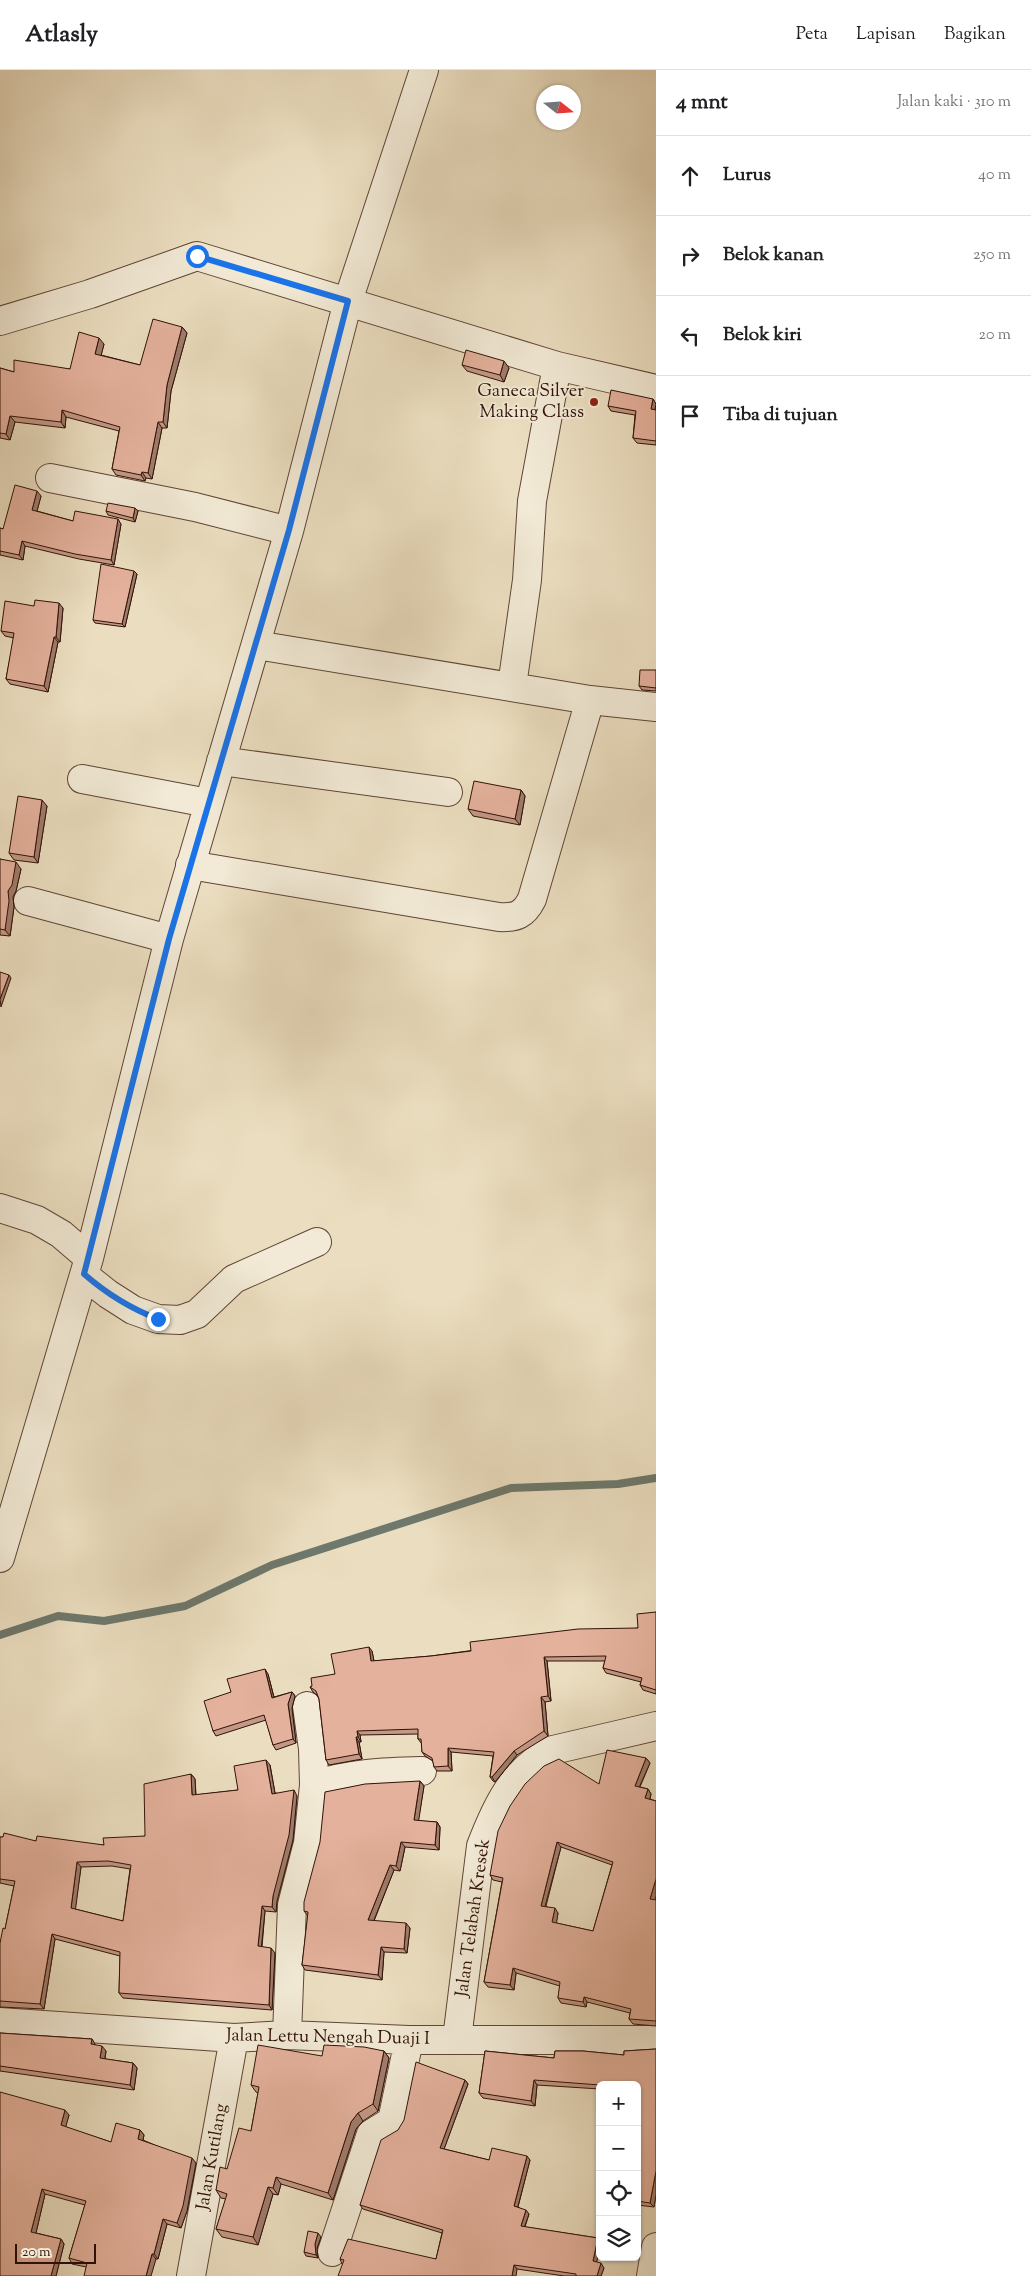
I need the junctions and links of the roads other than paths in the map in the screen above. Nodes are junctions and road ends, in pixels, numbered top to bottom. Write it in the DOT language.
graph roads {
  1 [pos="424,70"];
  2 [pos="348,301"];
  3 [pos="0,321"];
  4 [pos="557,366"];
  5 [pos="656,389"];
  6 [pos="50,478"];
  7 [pos="289,530"];
  8 [pos="256,645"];
  9 [pos="512,686"];
  10 [pos="590,700"];
  11 [pos="656,708"];
  12 [pos="221,761"];
  13 [pos="82,779"];
  14 [pos="448,792"];
  15 [pos="208,804"];
  16 [pos="190,865"];
  17 [pos="28,901"];
  18 [pos="169,939"];
  19 [pos="0,1208"];
  20 [pos="317,1242"];
  21 [pos="86,1266"];
  22 [pos="0,1558"];
  23 [pos="307,1706"];
  24 [pos="656,1726"];
  25 [pos="422,1771"];
  26 [pos="314,1785"];
  27 [pos="0,2022"];
  28 [pos="287,2036"];
  29 [pos="234,2038"];
  30 [pos="457,2039"];
  31 [pos="408,2040"];
  32 [pos="656,2040"];
  33 [pos="656,2248"];
  34 [pos="332,2252"];
  35 [pos="191,2276"];
  36 [pos="651,2276"];
  1 -- 2 [label="street"];
  2 -- 3 [label="street"];
  2 -- 4 [label="street"];
  2 -- 7 [label="street"];
  4 -- 5 [label="street"];
  4 -- 9 [label="street"];
  6 -- 7 [label="street"];
  7 -- 8 [label="street"];
  8 -- 9 [label="street"];
  8 -- 12 [label="street"];
  9 -- 10 [label="street"];
  10 -- 11 [label="street"];
  10 -- 16 [label="street"];
  12 -- 14 [label="street"];
  12 -- 15 [label="street"];
  13 -- 15 [label="street"];
  15 -- 16 [label="street"];
  16 -- 18 [label="street"];
  17 -- 18 [label="street"];
  18 -- 21 [label="street"];
  19 -- 21 [label="street"];
  20 -- 21 [label="street"];
  21 -- 22 [label="street"];
  23 -- 26 [label="street"];
  24 -- 30 [label="street, Jalan Telabah Kresek"];
  25 -- 26 [label="street"];
  26 -- 28 [label="street"];
  27 -- 29 [label="street, Jalan Lettu Nengah Duaji I"];
  28 -- 29 [label="street, Jalan Lettu Nengah Duaji I"];
  28 -- 31 [label="street, Jalan Lettu Nengah Duaji I"];
  29 -- 35 [label="street, Jalan Kutilang"];
  30 -- 31 [label="street, Jalan Lettu Nengah Duaji I"];
  30 -- 32 [label="street, Jalan Lettu Nengah Duaji I"];
  31 -- 34 [label="street"];
  33 -- 36 [label="street"];
}
